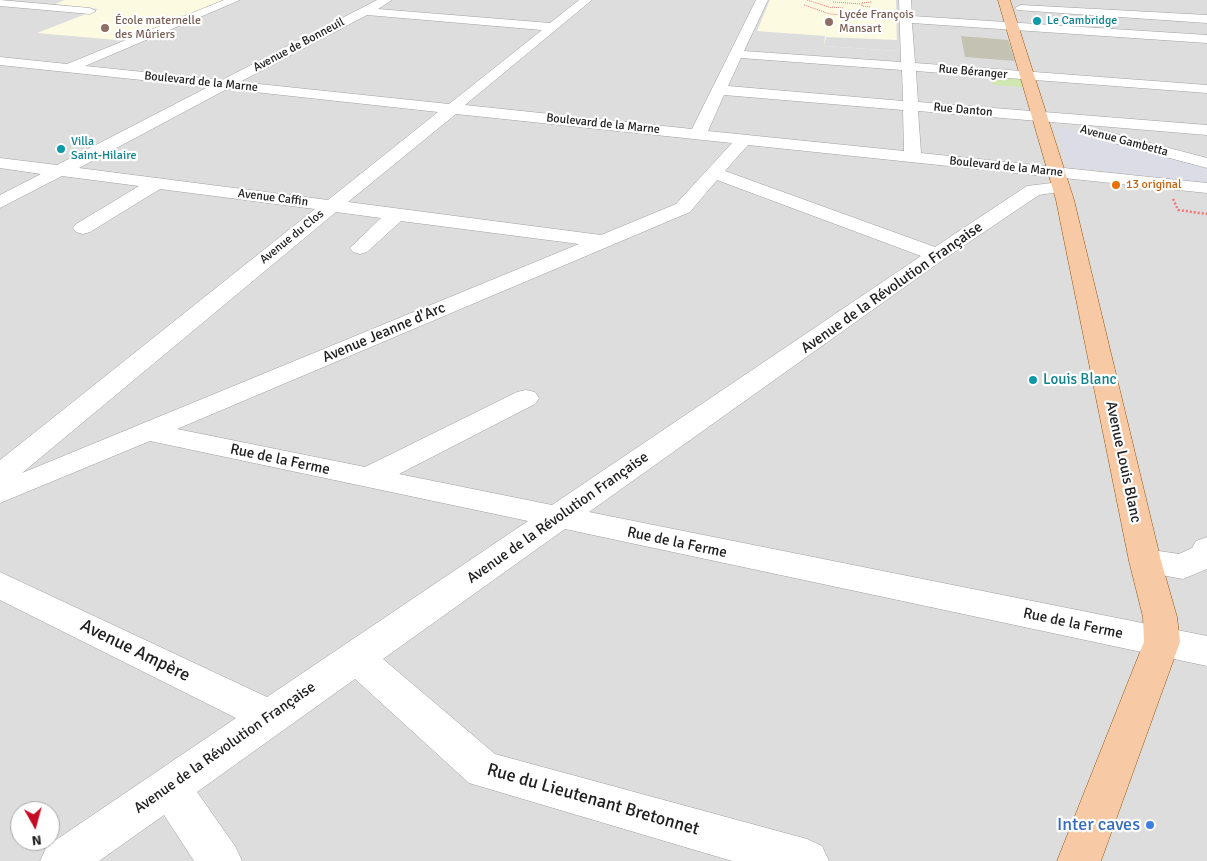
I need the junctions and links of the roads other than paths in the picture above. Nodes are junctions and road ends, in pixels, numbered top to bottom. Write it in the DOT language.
graph roads {
  1 [pos="52,0"];
  2 [pos="234,0"];
  3 [pos="386,0"];
  4 [pos="586,0"];
  5 [pos="762,0"];
  6 [pos="904,0"];
  7 [pos="0,3"];
  8 [pos="1005,3"];
  9 [pos="35,6"];
  10 [pos="90,11"];
  11 [pos="365,11"];
  12 [pos="7,15"];
  13 [pos="907,19"];
  14 [pos="1207,19"];
  15 [pos="1013,26"];
  16 [pos="553,27"];
  17 [pos="1207,39"];
  18 [pos="738,54"];
  19 [pos="4,63"];
  20 [pos="908,66"];
  21 [pos="69,68"];
  22 [pos="1028,76"];
  23 [pos="225,84"];
  24 [pos="719,90"];
  25 [pos="1207,90"];
  26 [pos="910,105"];
  27 [pos="452,108"];
  28 [pos="1041,117"];
  29 [pos="1207,130"];
  30 [pos="698,134"];
  31 [pos="744,139"];
  32 [pos="913,157"];
  33 [pos="0,163"];
  34 [pos="1207,163"];
  35 [pos="61,170"];
  36 [pos="714,173"];
  37 [pos="1058,180"];
  38 [pos="157,183"];
  39 [pos="1207,188"];
  40 [pos="0,202"];
  41 [pos="331,205"];
  42 [pos="397,214"];
  43 [pos="83,228"];
  44 [pos="605,242"];
  45 [pos="360,248"];
  46 [pos="937,255"];
  47 [pos="526,398"];
  48 [pos="147,432"];
  49 [pos="0,475"];
  50 [pos="368,478"];
  51 [pos="0,493"];
  52 [pos="558,518"];
  53 [pos="1207,549"];
  54 [pos="1145,561"];
  55 [pos="0,585"];
  56 [pos="1162,642"];
  57 [pos="1207,652"];
  58 [pos="356,658"];
  59 [pos="270,717"];
  60 [pos="169,787"];
  61 [pos="62,861"];
  62 [pos="220,861"];
  63 [pos="807,861"];
  64 [pos="1079,861"];
  1 -- 9 [label="street"];
  2 -- 21 [label="street"];
  3 -- 11 [label="street, Avenue de Bonneuil"];
  4 -- 16 [label="street, Avenue du Clos"];
  5 -- 18 [label="street"];
  6 -- 13 [label="street"];
  7 -- 9 [label="street"];
  8 -- 14 [label="street"];
  8 -- 15 [label="main road, Avenue Louis Blanc"];
  9 -- 10 [label="street"];
  9 -- 12 [label="street"];
  11 -- 16 [label="street"];
  11 -- 23 [label="street, Avenue de Bonneuil"];
  13 -- 15 [label="street"];
  13 -- 20 [label="street"];
  15 -- 17 [label="street"];
  15 -- 22 [label="main road, Avenue Louis Blanc"];
  16 -- 27 [label="street, Avenue du Clos"];
  18 -- 20 [label="street, Rue Béranger"];
  18 -- 24 [label="street"];
  19 -- 21 [label="street, Boulevard de la Marne"];
  20 -- 22 [label="street, Rue Béranger"];
  20 -- 26 [label="street"];
  21 -- 23 [label="street, Boulevard de la Marne"];
  22 -- 25 [label="street, Rue Béranger"];
  22 -- 28 [label="main road, Avenue Louis Blanc"];
  23 -- 27 [label="street, Boulevard de la Marne"];
  23 -- 35 [label="street, Avenue de Bonneuil"];
  24 -- 26 [label="street, Rue Danton"];
  24 -- 30 [label="street"];
  26 -- 28 [label="street, Rue Danton"];
  26 -- 32 [label="street"];
  27 -- 30 [label="street, Boulevard de la Marne"];
  27 -- 41 [label="street, Avenue du Clos"];
  28 -- 29 [label="street, Rue Danton"];
  28 -- 34 [label="street, Avenue Gambetta"];
  28 -- 37 [label="main road, Avenue Louis Blanc"];
  30 -- 31 [label="street, Boulevard de la Marne"];
  31 -- 32 [label="street, Boulevard de la Marne"];
  31 -- 36 [label="street, Avenue Jeanne d'Arc"];
  32 -- 37 [label="street, Boulevard de la Marne"];
  33 -- 35 [label="street, Avenue Caffin"];
  35 -- 38 [label="street, Avenue Caffin"];
  35 -- 40 [label="street, Avenue de Bonneuil"];
  36 -- 44 [label="street, Avenue Jeanne d'Arc"];
  36 -- 46 [label="street"];
  37 -- 39 [label="street, Boulevard de la Marne"];
  37 -- 46 [label="street, Avenue de la Révolution Française"];
  37 -- 54 [label="main road, Avenue Louis Blanc"];
  38 -- 41 [label="street, Avenue Caffin"];
  38 -- 43 [label="street"];
  41 -- 42 [label="street, Avenue Caffin"];
  41 -- 49 [label="street, Avenue du Clos"];
  42 -- 44 [label="street, Avenue Caffin"];
  42 -- 45 [label="street"];
  44 -- 48 [label="street, Avenue Jeanne d'Arc"];
  46 -- 52 [label="street, Avenue de la Révolution Française"];
  47 -- 50 [label="street"];
  48 -- 50 [label="street, Rue de la Ferme"];
  48 -- 51 [label="street, Avenue Jeanne d'Arc"];
  50 -- 52 [label="street, Rue de la Ferme"];
  52 -- 56 [label="street, Rue de la Ferme"];
  52 -- 58 [label="street, Avenue de la Révolution Française"];
  53 -- 54 [label="street"];
  54 -- 56 [label="main road, Avenue Louis Blanc"];
  55 -- 59 [label="street, Avenue Ampère"];
  56 -- 57 [label="street, Rue de la Ferme"];
  56 -- 64 [label="main road, Avenue Louis Blanc"];
  58 -- 59 [label="street, Avenue de la Révolution Française"];
  58 -- 63 [label="street, Rue du Lieutenant Bretonnet"];
  59 -- 60 [label="street, Avenue de la Révolution Française"];
  60 -- 61 [label="street, Avenue de la Révolution Française"];
  60 -- 62 [label="street"];
}
